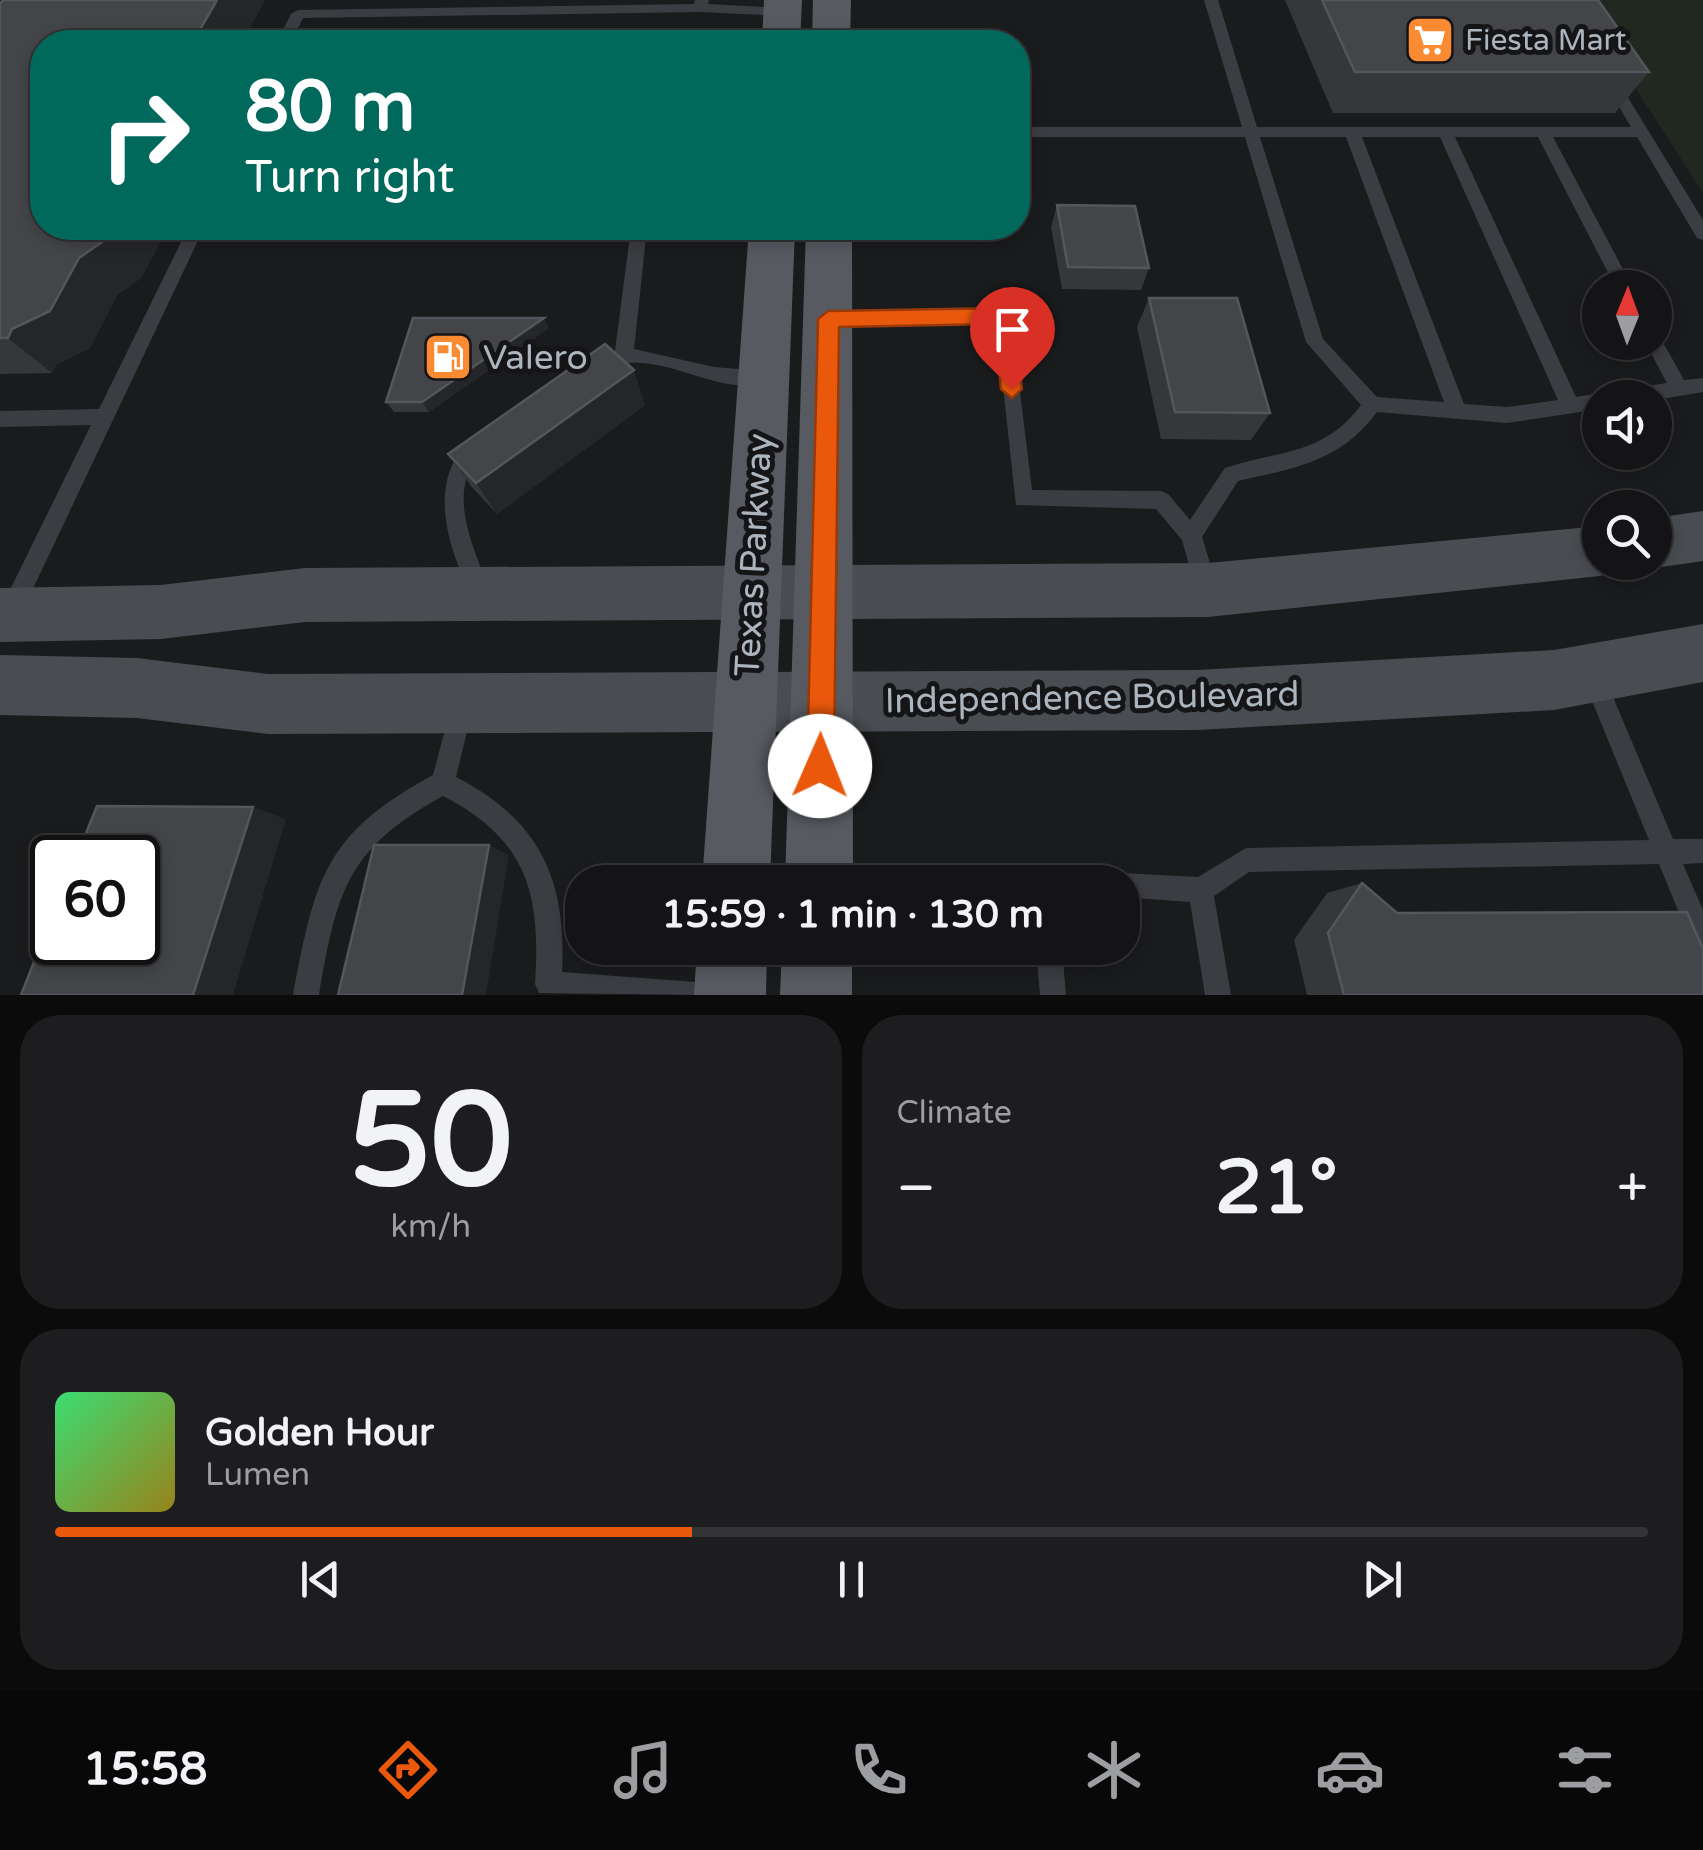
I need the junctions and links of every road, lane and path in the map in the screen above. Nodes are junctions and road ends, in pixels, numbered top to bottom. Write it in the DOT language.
graph roads {
  1 [pos="832,0"];
  2 [pos="1211,0"];
  3 [pos="701,4"];
  4 [pos="782,18"];
  5 [pos="290,30"];
  6 [pos="831,30"];
  7 [pos="1602,66"];
  8 [pos="1030,132"];
  9 [pos="1252,132"];
  10 [pos="1352,132"];
  11 [pos="1445,132"];
  12 [pos="1543,132"];
  13 [pos="1642,132"];
  14 [pos="1703,234"];
  15 [pos="190,240"];
  16 [pos="638,240"];
  17 [pos="771,240"];
  18 [pos="829,240"];
  19 [pos="1616,270"];
  20 [pos="828,319"];
  21 [pos="624,355"];
  22 [pos="1664,360"];
  23 [pos="587,373"];
  24 [pos="764,378"];
  25 [pos="1703,385"];
  26 [pos="1679,388"];
  27 [pos="1672,389"];
  28 [pos="1582,403"];
  29 [pos="1372,404"];
  30 [pos="1570,405"];
  31 [pos="1457,411"];
  32 [pos="104,417"];
  33 [pos="0,420"];
  34 [pos="488,437"];
  35 [pos="1703,536"];
  36 [pos="1672,541"];
  37 [pos="1582,554"];
  38 [pos="1199,563"];
  39 [pos="822,591"];
  40 [pos="751,592"];
  41 [pos="480,595"];
  42 [pos="5,615"];
  43 [pos="1703,653"];
  44 [pos="1591,673"];
  45 [pos="1,688"];
  46 [pos="744,702"];
  47 [pos="822,702"];
  48 [pos="463,703"];
  49 [pos="443,783"];
  50 [pos="1666,850"];
  51 [pos="1703,851"];
  52 [pos="737,865"];
  53 [pos="818,865"];
  54 [pos="1140,886"];
  55 [pos="1201,890"];
  56 [pos="1703,940"];
  57 [pos="731,965"];
  58 [pos="817,965"];
  59 [pos="1051,965"];
  60 [pos="546,989"];
  61 [pos="306,995"];
  62 [pos="695,995"];
  63 [pos="730,995"];
  64 [pos="816,995"];
  65 [pos="1054,995"];
  66 [pos="1218,995"];
  1 -- 6 [label="main road"];
  2 -- 9 [label="lane"];
  3 -- 4 [label="lane"];
  3 -- 5 [label="lane"];
  7 -- 13 [label="lane"];
  8 -- 9 [label="lane"];
  9 -- 10 [label="lane"];
  9 -- 29 [label="lane"];
  10 -- 11 [label="lane"];
  10 -- 31 [label="lane"];
  11 -- 12 [label="lane"];
  11 -- 30 [label="lane"];
  12 -- 13 [label="lane"];
  12 -- 19 [label="lane"];
  13 -- 14 [label="lane"];
  15 -- 32 [label="lane"];
  16 -- 21 [label="lane"];
  17 -- 24 [label="main road, Texas Parkway"];
  18 -- 20 [label="main road, Texas Parkway"];
  20 -- 38 [label="lane"];
  20 -- 39 [label="main road, Texas Parkway"];
  21 -- 23 [label="lane"];
  21 -- 24 [label="lane"];
  22 -- 26 [label="lane"];
  24 -- 40 [label="main road, Texas Parkway"];
  25 -- 26 [label="lane"];
  26 -- 27 [label="lane"];
  28 -- 30 [label="lane"];
  29 -- 31 [label="lane"];
  29 -- 38 [label="lane"];
  30 -- 31 [label="lane"];
  32 -- 33 [label="lane"];
  32 -- 42 [label="lane"];
  34 -- 41 [label="lane"];
  35 -- 36 [label="main road"];
  37 -- 38 [label="main road"];
  38 -- 39 [label="main road"];
  39 -- 40 [label="main road"];
  39 -- 47 [label="main road, Texas Parkway"];
  40 -- 41 [label="main road"];
  40 -- 46 [label="main road, Texas Parkway"];
  41 -- 42 [label="main road"];
  42 -- 45 [label="main road"];
  43 -- 44 [label="main road, Independence Boulevard"];
  44 -- 47 [label="main road, Independence Boulevard"];
  44 -- 50 [label="lane"];
  45 -- 48 [label="main road, Independence Boulevard"];
  46 -- 47 [label="main road, Independence Boulevard"];
  46 -- 48 [label="main road, Independence Boulevard"];
  46 -- 52 [label="main road, Texas Parkway"];
  47 -- 53 [label="main road, Texas Parkway"];
  48 -- 49 [label="lane"];
  49 -- 60 [label="lane"];
  49 -- 61 [label="lane"];
  50 -- 51 [label="lane"];
  50 -- 55 [label="lane"];
  50 -- 56 [label="lane"];
  54 -- 55 [label="lane"];
  55 -- 66 [label="lane"];
  57 -- 63 [label="main road"];
  58 -- 64 [label="main road"];
  59 -- 65 [label="lane"];
  60 -- 62 [label="lane"];
}
